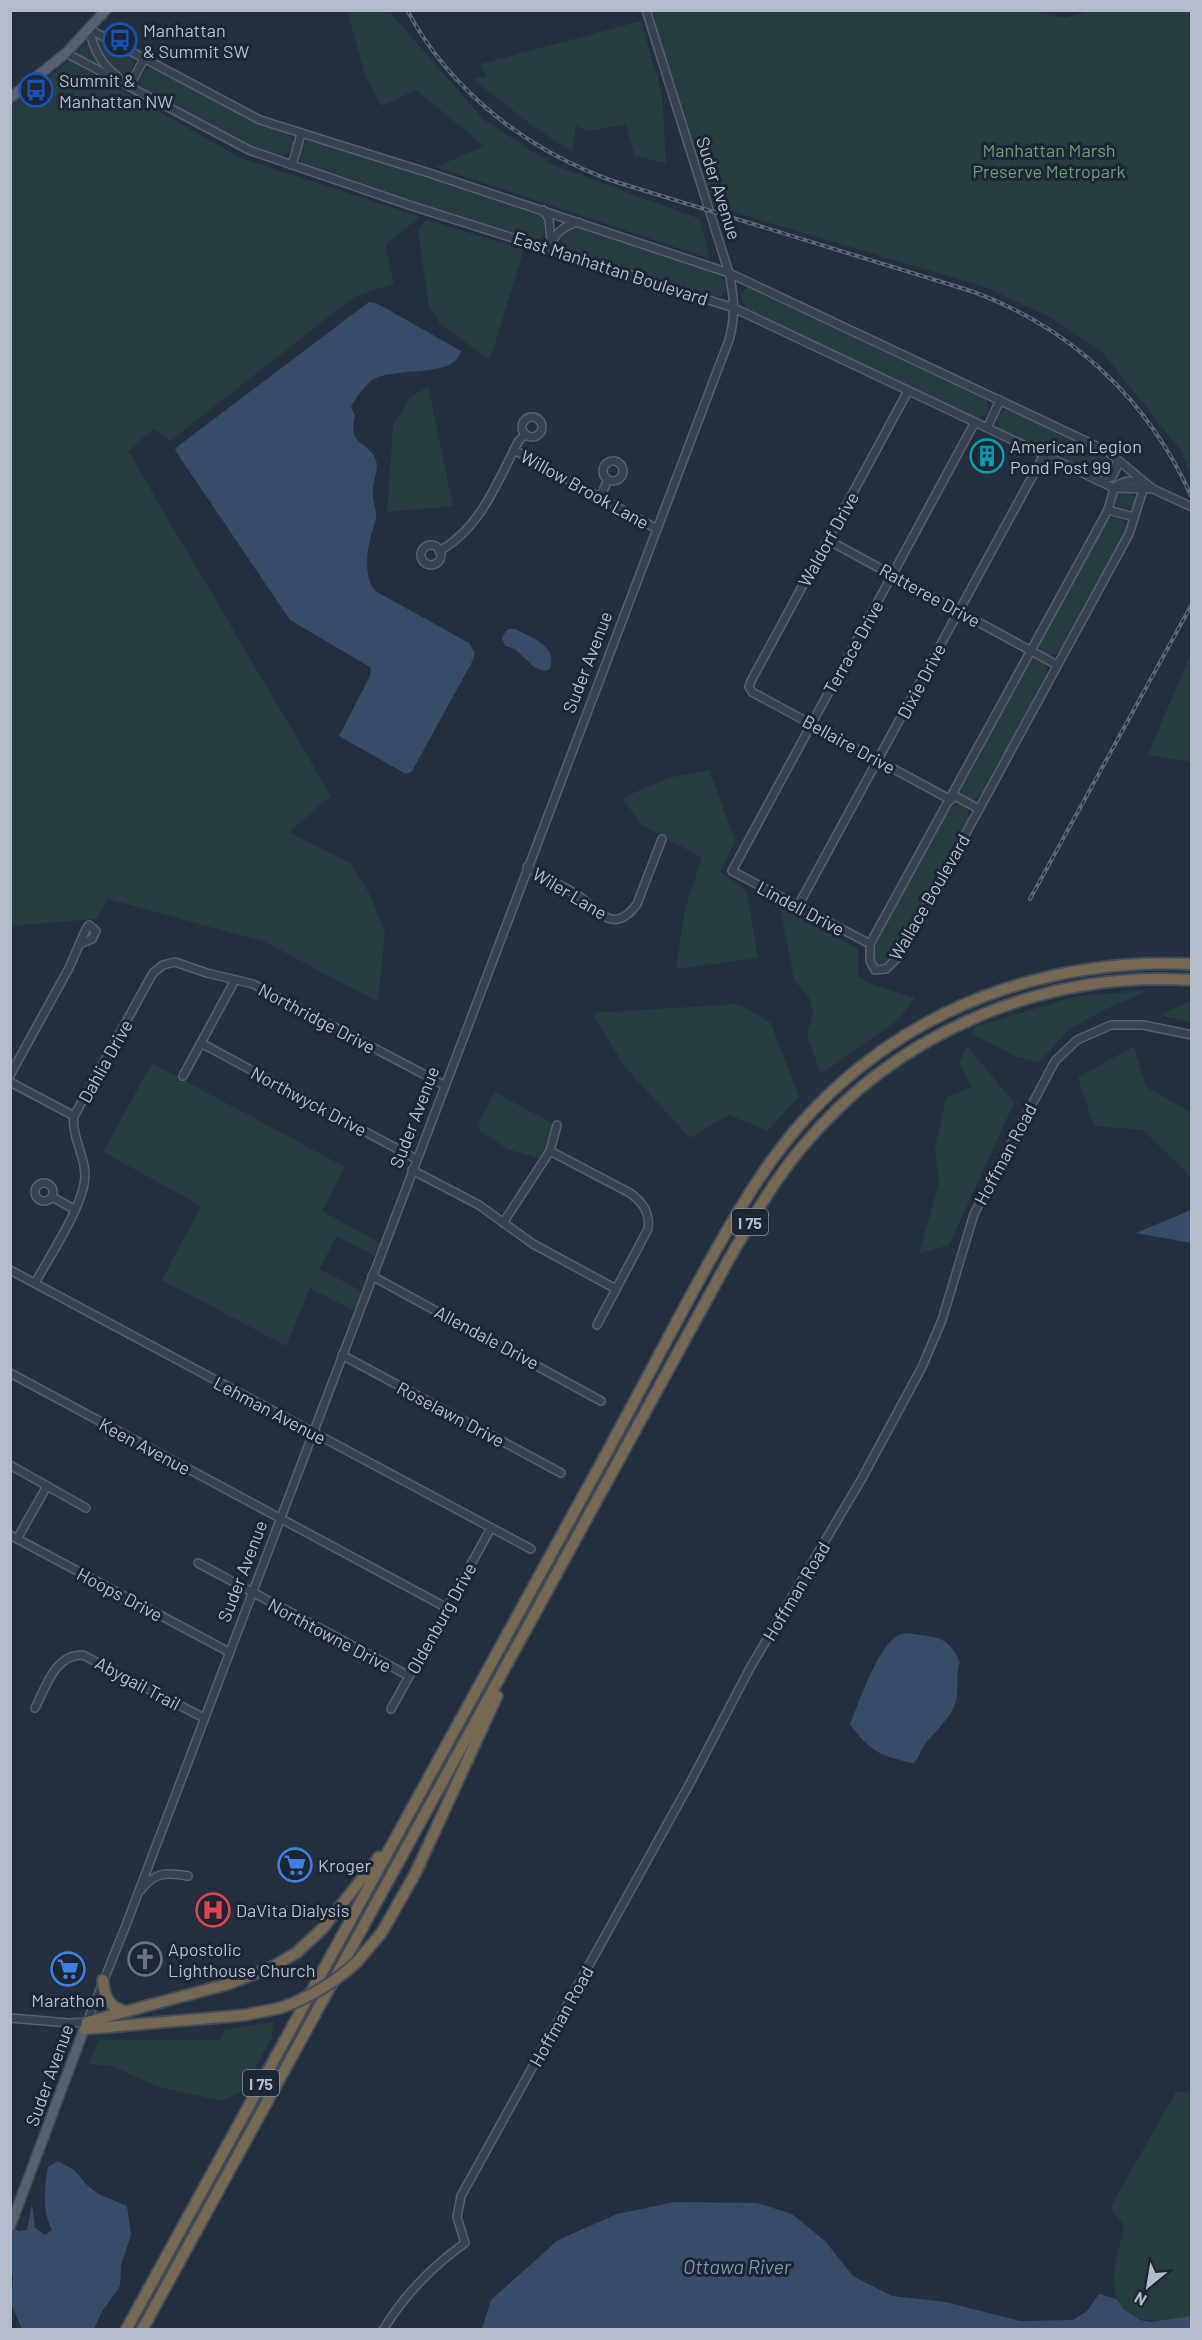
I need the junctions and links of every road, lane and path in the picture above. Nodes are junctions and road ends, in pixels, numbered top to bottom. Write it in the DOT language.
graph roads {
  1 [pos="106,10"];
  2 [pos="646,10"];
  3 [pos="89,30"];
  4 [pos="66,53"];
  5 [pos="144,59"];
  6 [pos="130,86"];
  7 [pos="10,98"];
  8 [pos="301,134"];
  9 [pos="292,165"];
  10 [pos="543,210"];
  11 [pos="579,222"];
  12 [pos="550,245"];
  13 [pos="729,273"];
  14 [pos="734,308"];
  15 [pos="908,391"];
  16 [pos="1000,400"];
  17 [pos="975,422"];
  18 [pos="987,428"];
  19 [pos="525,434"];
  20 [pos="514,450"];
  21 [pos="1044,455"];
  22 [pos="1115,458"];
  23 [pos="609,480"];
  24 [pos="1099,481"];
  25 [pos="1114,488"];
  26 [pos="1147,488"];
  27 [pos="600,497"];
  28 [pos="1191,507"];
  29 [pos="1108,510"];
  30 [pos="1134,517"];
  31 [pos="657,528"];
  32 [pos="828,540"];
  33 [pos="439,550"];
  34 [pos="892,575"];
  35 [pos="959,611"];
  36 [pos="1031,651"];
  37 [pos="1057,665"];
  38 [pos="749,687"];
  39 [pos="811,724"];
  40 [pos="878,760"];
  41 [pos="952,798"];
  42 [pos="979,809"];
  43 [pos="662,839"];
  44 [pos="527,867"];
  45 [pos="732,871"];
  46 [pos="798,906"];
  47 [pos="80,944"];
  48 [pos="870,944"];
  49 [pos="1191,964"];
  50 [pos="153,973"];
  51 [pos="235,980"];
  52 [pos="1191,980"];
  53 [pos="1191,1035"];
  54 [pos="201,1043"];
  55 [pos="13,1065"];
  56 [pos="10,1075"];
  57 [pos="183,1077"];
  58 [pos="10,1082"];
  59 [pos="444,1085"];
  60 [pos="74,1116"];
  61 [pos="557,1125"];
  62 [pos="550,1151"];
  63 [pos="416,1159"];
  64 [pos="412,1170"];
  65 [pos="52,1197"];
  66 [pos="74,1209"];
  67 [pos="503,1223"];
  68 [pos="10,1270"];
  69 [pos="372,1276"];
  70 [pos="35,1283"];
  71 [pos="616,1289"];
  72 [pos="597,1324"];
  73 [pos="342,1355"];
  74 [pos="10,1373"];
  75 [pos="601,1401"];
  76 [pos="312,1433"];
  77 [pos="10,1465"];
  78 [pos="561,1473"];
  79 [pos="47,1486"];
  80 [pos="86,1508"];
  81 [pos="279,1518"];
  82 [pos="490,1527"];
  83 [pos="14,1537"];
  84 [pos="531,1549"];
  85 [pos="198,1563"];
  86 [pos="251,1593"];
  87 [pos="447,1608"];
  88 [pos="525,1631"];
  89 [pos="229,1652"];
  90 [pos="409,1676"];
  91 [pos="35,1708"];
  92 [pos="392,1709"];
  93 [pos="204,1718"];
  94 [pos="397,1835"];
  95 [pos="188,1876"];
  96 [pos="136,1897"];
  97 [pos="103,1980"];
  98 [pos="125,2011"];
  99 [pos="10,2018"];
  100 [pos="86,2025"];
  101 [pos="11,2224"];
  102 [pos="126,2330"];
  103 [pos="142,2330"];
  104 [pos="383,2330"];
  1 -- 3 [label="main road"];
  2 -- 13 [label="street, Suder Avenue"];
  3 -- 4 [label="main road"];
  3 -- 5 [label="street, East Manhattan Boulevard"];
  3 -- 6 [label="street"];
  4 -- 6 [label="street, East Manhattan Boulevard"];
  4 -- 7 [label="main road"];
  5 -- 6 [label="street"];
  5 -- 8 [label="street, East Manhattan Boulevard"];
  6 -- 9 [label="street, East Manhattan Boulevard"];
  8 -- 9 [label="street"];
  8 -- 10 [label="street, East Manhattan Boulevard"];
  9 -- 12 [label="street, East Manhattan Boulevard"];
  10 -- 11 [label="street, East Manhattan Boulevard"];
  10 -- 12 [label="street"];
  11 -- 12 [label="street"];
  11 -- 13 [label="street, East Manhattan Boulevard"];
  12 -- 14 [label="street, East Manhattan Boulevard"];
  13 -- 14 [label="street, Suder Avenue"];
  13 -- 16 [label="street, East Manhattan Boulevard"];
  14 -- 15 [label="street, East Manhattan Boulevard"];
  14 -- 31 [label="street, Suder Avenue"];
  15 -- 17 [label="street, East Manhattan Boulevard"];
  15 -- 32 [label="street, Waldorf Drive"];
  16 -- 18 [label="street"];
  16 -- 22 [label="street, East Manhattan Boulevard"];
  17 -- 18 [label="street, East Manhattan Boulevard"];
  17 -- 34 [label="street, Terrace Drive"];
  18 -- 21 [label="street, East Manhattan Boulevard"];
  19 -- 20 [label="street"];
  20 -- 27 [label="street, Willow Brook Lane"];
  20 -- 33 [label="street"];
  21 -- 24 [label="street, East Manhattan Boulevard"];
  21 -- 35 [label="street, Dixie Drive"];
  22 -- 24 [label="street"];
  22 -- 26 [label="street, East Manhattan Boulevard"];
  23 -- 27 [label="street"];
  24 -- 25 [label="street, East Manhattan Boulevard"];
  25 -- 26 [label="street"];
  25 -- 29 [label="street, Wallace Boulevard"];
  26 -- 28 [label="street, East Manhattan Boulevard"];
  26 -- 30 [label="street, Wallace Boulevard"];
  27 -- 31 [label="street, Willow Brook Lane"];
  29 -- 30 [label="street"];
  29 -- 36 [label="street, Wallace Boulevard"];
  30 -- 37 [label="street, Wallace Boulevard"];
  31 -- 44 [label="street, Suder Avenue"];
  32 -- 34 [label="street, Ratteree Drive"];
  32 -- 38 [label="street, Waldorf Drive"];
  34 -- 35 [label="street, Ratteree Drive"];
  34 -- 39 [label="street, Terrace Drive"];
  35 -- 36 [label="street, Ratteree Drive"];
  35 -- 40 [label="street, Dixie Drive"];
  36 -- 37 [label="street, Ratteree Drive"];
  36 -- 41 [label="street, Wallace Boulevard"];
  37 -- 42 [label="street, Wallace Boulevard"];
  38 -- 39 [label="street, Bellaire Drive"];
  39 -- 40 [label="street, Bellaire Drive"];
  39 -- 45 [label="street, Terrace Drive"];
  40 -- 41 [label="street, Bellaire Drive"];
  40 -- 46 [label="street, Dixie Drive"];
  41 -- 42 [label="street, Bellaire Drive"];
  41 -- 48 [label="street, Wallace Boulevard"];
  42 -- 48 [label="street, Wallace Boulevard"];
  43 -- 44 [label="street, Wiler Lane"];
  44 -- 59 [label="street, Suder Avenue"];
  45 -- 46 [label="street, Lindell Drive"];
  46 -- 48 [label="street, Lindell Drive"];
  47 -- 55 [label="street"];
  49 -- 94 [label="highway, I 75"];
  50 -- 51 [label="street, Northridge Drive"];
  50 -- 60 [label="street, Dahlia Drive"];
  51 -- 54 [label="street"];
  51 -- 59 [label="street, Northridge Drive"];
  52 -- 88 [label="highway, I 75"];
  53 -- 104 [label="street, Hoffman Road"];
  54 -- 57 [label="street"];
  54 -- 63 [label="street, Northwyck Drive"];
  55 -- 56 [label="street"];
  58 -- 60 [label="street"];
  59 -- 63 [label="street, Suder Avenue"];
  60 -- 66 [label="street, Dahlia Drive"];
  61 -- 62 [label="street"];
  62 -- 67 [label="street"];
  62 -- 71 [label="street"];
  63 -- 64 [label="street, Suder Avenue"];
  64 -- 67 [label="street"];
  64 -- 69 [label="street, Suder Avenue"];
  65 -- 66 [label="street"];
  66 -- 70 [label="street, Dahlia Drive"];
  67 -- 71 [label="street"];
  68 -- 70 [label="street, Lehman Avenue"];
  69 -- 73 [label="street, Suder Avenue"];
  69 -- 75 [label="street, Allendale Drive"];
  70 -- 76 [label="street, Lehman Avenue"];
  71 -- 72 [label="street"];
  73 -- 76 [label="street, Suder Avenue"];
  73 -- 78 [label="street, Roselawn Drive"];
  74 -- 81 [label="street, Keen Avenue"];
  76 -- 81 [label="street, Suder Avenue"];
  76 -- 82 [label="street, Lehman Avenue"];
  77 -- 79 [label="street"];
  79 -- 80 [label="street"];
  79 -- 83 [label="street"];
  81 -- 86 [label="street, Suder Avenue"];
  81 -- 87 [label="street, Keen Avenue"];
  82 -- 84 [label="street, Lehman Avenue"];
  82 -- 87 [label="street, Oldenburg Drive"];
  83 -- 89 [label="street, Hoops Drive"];
  85 -- 86 [label="street, Northtowne Drive"];
  86 -- 89 [label="street, Suder Avenue"];
  86 -- 90 [label="street, Northtowne Drive"];
  87 -- 90 [label="street, Oldenburg Drive"];
  88 -- 100 [label="highway, bridge"];
  88 -- 103 [label="highway, I 75"];
  89 -- 93 [label="street, Suder Avenue"];
  90 -- 92 [label="street, Oldenburg Drive"];
  91 -- 93 [label="street, Abygail Trail"];
  93 -- 96 [label="street, Suder Avenue"];
  94 -- 98 [label="highway"];
  94 -- 102 [label="highway, I 75"];
  95 -- 96 [label="street"];
  96 -- 97 [label="street, Suder Avenue"];
  97 -- 98 [label="highway"];
  97 -- 100 [label="street, Suder Avenue"];
  98 -- 100 [label="highway"];
  99 -- 100 [label="street"];
  100 -- 101 [label="main road, Suder Avenue"];
}
